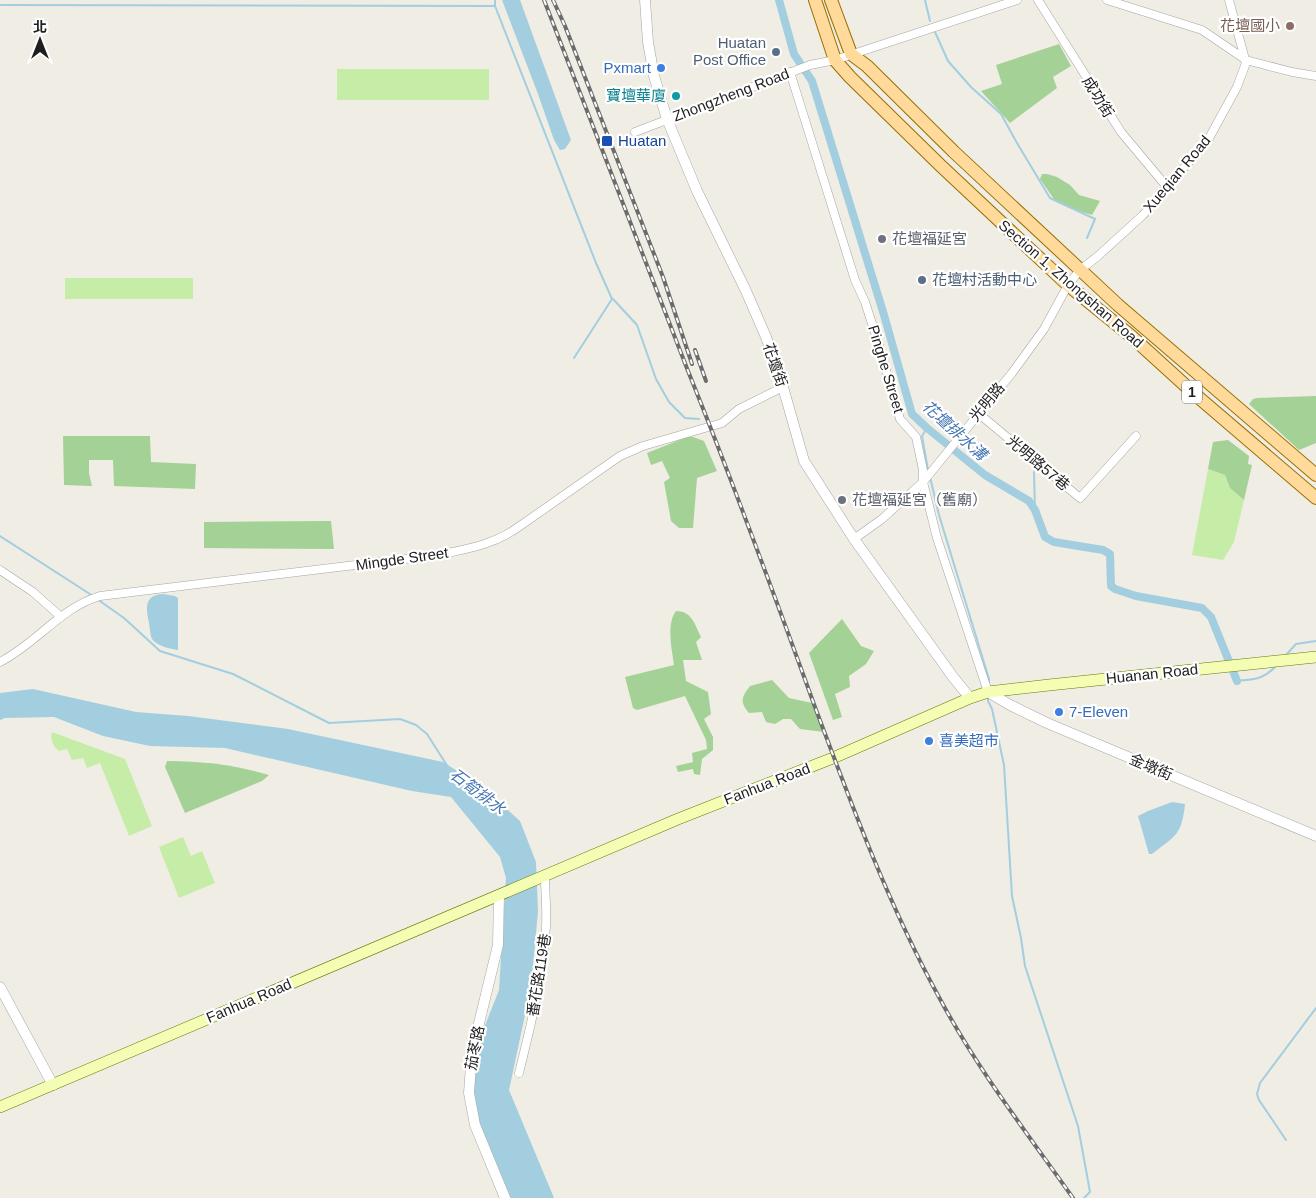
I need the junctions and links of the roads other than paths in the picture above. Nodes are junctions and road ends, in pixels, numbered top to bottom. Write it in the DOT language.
graph roads {
  1 [pos="645,0"];
  2 [pos="815,0"];
  3 [pos="831,0"];
  4 [pos="1017,0"];
  5 [pos="1038,0"];
  6 [pos="1107,0"];
  7 [pos="1229,0"];
  8 [pos="851,54"];
  9 [pos="834,60"];
  10 [pos="1246,60"];
  11 [pos="790,72"];
  12 [pos="1316,76"];
  13 [pos="667,119"];
  14 [pos="635,132"];
  15 [pos="1168,187"];
  16 [pos="1080,270"];
  17 [pos="1068,285"];
  18 [pos="783,388"];
  19 [pos="978,413"];
  20 [pos="1136,436"];
  21 [pos="1316,475"];
  22 [pos="923,482"];
  23 [pos="1316,498"];
  24 [pos="854,539"];
  25 [pos="0,570"];
  26 [pos="60,616"];
  27 [pos="1316,658"];
  28 [pos="0,662"];
  29 [pos="988,692"];
  30 [pos="970,698"];
  31 [pos="1316,836"];
  32 [pos="545,876"];
  33 [pos="498,895"];
  34 [pos="0,987"];
  35 [pos="519,1073"];
  36 [pos="53,1085"];
  37 [pos="0,1107"];
  38 [pos="504,1198"];
  1 -- 13 [label="street, 花壇街"];
  2 -- 9 [label="main road, 1"];
  3 -- 8 [label="main road"];
  4 -- 8 [label="street"];
  5 -- 15 [label="street, 成功街"];
  6 -- 10 [label="street"];
  7 -- 10 [label="street"];
  8 -- 9 [label="street"];
  8 -- 16 [label="main road, Section 1, Zhongshan Road / 1"];
  9 -- 11 [label="street, Zhongzheng Road"];
  9 -- 17 [label="main road, Section 1, Zhongshan Road / 1"];
  10 -- 12 [label="street"];
  10 -- 15 [label="street, Xueqian Road"];
  11 -- 13 [label="street, Zhongzheng Road"];
  11 -- 22 [label="street, Pinghe Street"];
  13 -- 14 [label="street, Zhongzheng Road"];
  13 -- 18 [label="street, 花壇街"];
  15 -- 16 [label="street, Xueqian Road"];
  16 -- 17 [label="street, 光明路"];
  16 -- 21 [label="main road, Section 1, Zhongshan Road / 1"];
  17 -- 19 [label="street, 光明路"];
  17 -- 23 [label="main road, Section 1, Zhongshan Road / 1"];
  18 -- 24 [label="street, 花壇街"];
  18 -- 26 [label="street, Mingde Street"];
  19 -- 20 [label="street, 光明路57巷"];
  19 -- 22 [label="street, 光明路"];
  22 -- 24 [label="street, 光明路"];
  22 -- 29 [label="street, Pinghe Street"];
  24 -- 30 [label="street, 花壇街"];
  25 -- 26 [label="street"];
  26 -- 28 [label="street, Mingde Street"];
  27 -- 29 [label="main road, Huanan Road"];
  29 -- 30 [label="main road, Fanhua Road"];
  29 -- 31 [label="street, 金墩街"];
  30 -- 32 [label="main road, Fanhua Road"];
  32 -- 33 [label="main road, Fanhua Road"];
  32 -- 35 [label="street, 番花路119巷"];
  33 -- 36 [label="main road, Fanhua Road"];
  33 -- 38 [label="street, 茄苳路"];
  34 -- 36 [label="street"];
  36 -- 37 [label="main road, Fanhua Road"];
}
